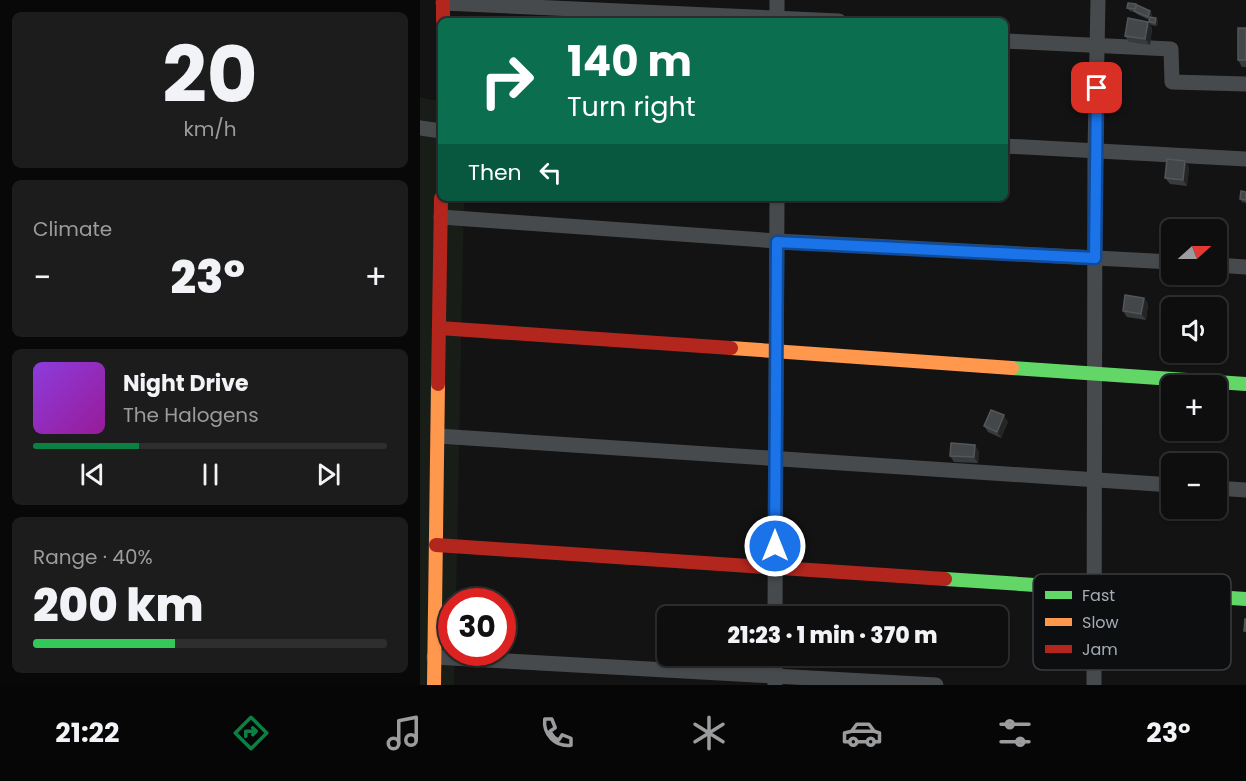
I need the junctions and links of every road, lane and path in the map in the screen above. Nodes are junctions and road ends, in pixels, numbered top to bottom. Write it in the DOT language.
graph roads {
  1 [pos="777,0"];
  2 [pos="1098,0"];
  3 [pos="442,1"];
  4 [pos="443,18"];
  5 [pos="742,18"];
  6 [pos="777,18"];
  7 [pos="1008,41"];
  8 [pos="1097,45"];
  9 [pos="1246,84"];
  10 [pos="420,128"];
  11 [pos="438,131"];
  12 [pos="1008,146"];
  13 [pos="1095,151"];
  14 [pos="1246,159"];
  15 [pos="441,201"];
  16 [pos="777,201"];
  17 [pos="441,217"];
  18 [pos="777,242"];
  19 [pos="1095,258"];
  20 [pos="1161,261"];
  21 [pos="1227,266"];
  22 [pos="1246,267"];
  23 [pos="439,328"];
  24 [pos="776,352"];
  25 [pos="1095,375"];
  26 [pos="1246,384"];
  27 [pos="438,436"];
  28 [pos="776,458"];
  29 [pos="1095,480"];
  30 [pos="1161,484"];
  31 [pos="1227,489"];
  32 [pos="1246,490"];
  33 [pos="436,545"];
  34 [pos="775,567"];
  35 [pos="1094,574"];
  36 [pos="1033,585"];
  37 [pos="1231,598"];
  38 [pos="1246,599"];
  39 [pos="775,606"];
  40 [pos="434,657"];
  41 [pos="775,680"];
  42 [pos="434,685"];
  43 [pos="936,685"];
  1 -- 6 [label="street"];
  2 -- 8 [label="street"];
  3 -- 4 [label="street"];
  3 -- 5 [label="street"];
  7 -- 8 [label="street"];
  8 -- 9 [label="street"];
  8 -- 13 [label="street"];
  10 -- 11 [label="street"];
  12 -- 13 [label="street"];
  13 -- 14 [label="street"];
  13 -- 19 [label="street"];
  15 -- 17 [label="street"];
  16 -- 18 [label="street"];
  17 -- 18 [label="street"];
  17 -- 23 [label="street"];
  18 -- 19 [label="street"];
  18 -- 24 [label="street"];
  19 -- 20 [label="street"];
  19 -- 25 [label="street"];
  21 -- 22 [label="street"];
  23 -- 24 [label="street"];
  23 -- 27 [label="street"];
  24 -- 25 [label="street"];
  24 -- 28 [label="street"];
  25 -- 26 [label="street"];
  25 -- 29 [label="street"];
  27 -- 28 [label="street"];
  27 -- 33 [label="street"];
  28 -- 29 [label="street"];
  28 -- 34 [label="street"];
  29 -- 30 [label="street"];
  29 -- 35 [label="street"];
  31 -- 32 [label="street"];
  33 -- 34 [label="street"];
  33 -- 40 [label="street"];
  34 -- 36 [label="street"];
  34 -- 39 [label="street"];
  37 -- 38 [label="street"];
  40 -- 41 [label="street"];
  40 -- 42 [label="street"];
  41 -- 43 [label="street"];
}
